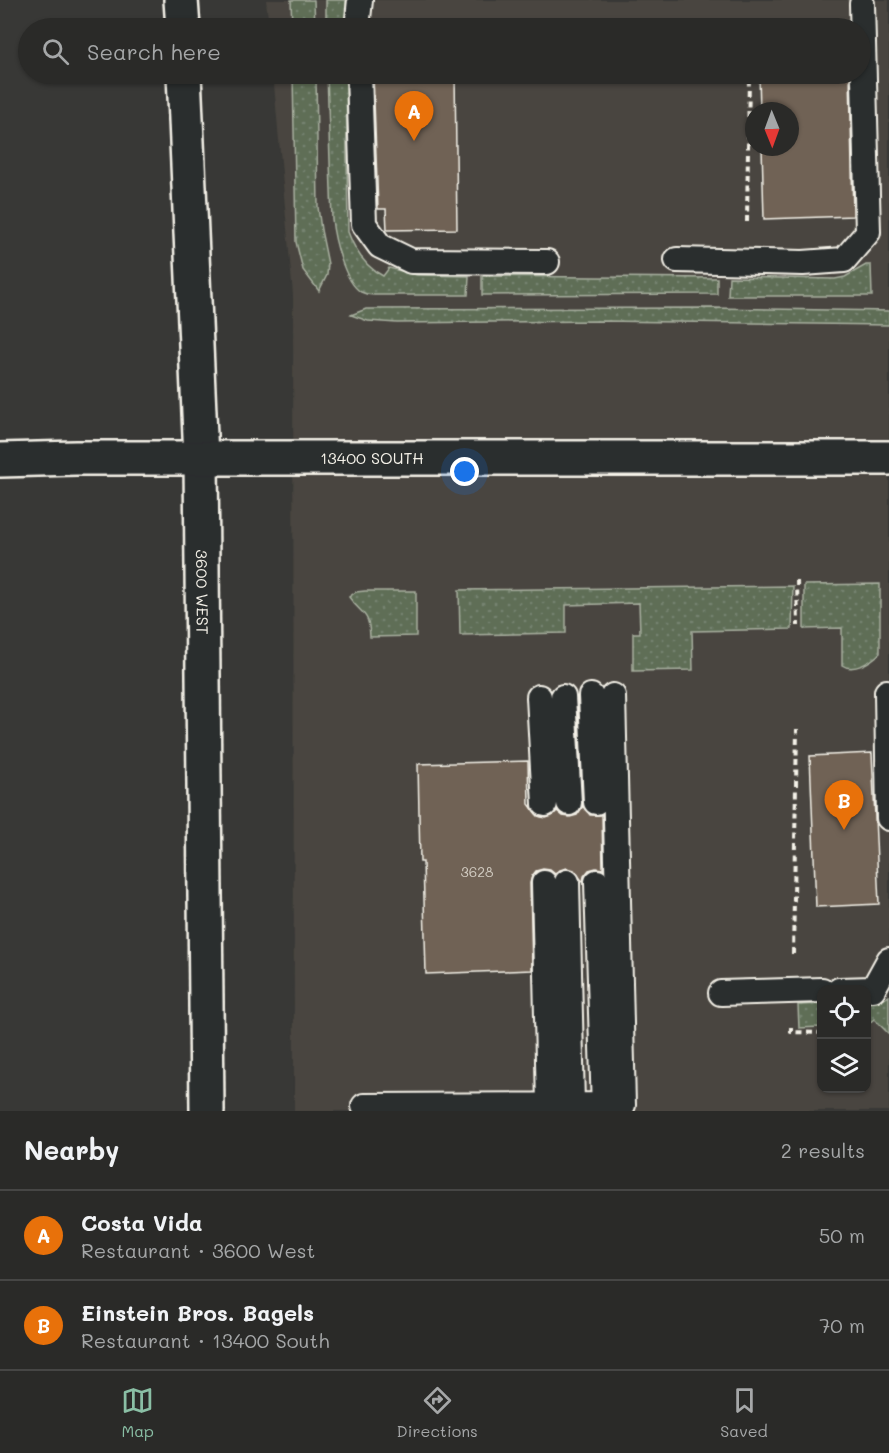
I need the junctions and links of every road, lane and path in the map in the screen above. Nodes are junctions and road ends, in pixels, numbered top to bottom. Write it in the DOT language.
graph roads {
  1 [pos="181,0"];
  2 [pos="360,0"];
  3 [pos="862,4"];
  4 [pos="182,18"];
  5 [pos="358,18"];
  6 [pos="862,18"];
  7 [pos="184,84"];
  8 [pos="359,84"];
  9 [pos="749,84"];
  10 [pos="864,84"];
  11 [pos="747,222"];
  12 [pos="676,260"];
  13 [pos="548,262"];
  14 [pos="201,458"];
  15 [pos="889,458"];
  16 [pos="0,460"];
  17 [pos="797,580"];
  18 [pos="798,626"];
  19 [pos="887,693"];
  20 [pos="797,729"];
  21 [pos="596,802"];
  22 [pos="569,803"];
  23 [pos="545,804"];
  24 [pos="889,818"];
  25 [pos="556,882"];
  26 [pos="597,882"];
  27 [pos="889,960"];
  28 [pos="871,988"];
  29 [pos="817,990"];
  30 [pos="792,991"];
  31 [pos="721,993"];
  32 [pos="817,1033"];
  33 [pos="561,1105"];
  34 [pos="364,1106"];
  35 [pos="610,1107"];
  36 [pos="207,1111"];
  1 -- 4 [label="main road"];
  2 -- 5 [label="lane"];
  3 -- 6 [label="lane"];
  7 -- 14 [label="main road, 3600 WEST"];
  8 -- 13 [label="lane"];
  9 -- 11 [label="path"];
  10 -- 12 [label="lane"];
  14 -- 15 [label="main road, 13400 SOUTH"];
  14 -- 16 [label="main road, 13400 SOUTH"];
  14 -- 36 [label="main road, 3600 WEST"];
  17 -- 18 [label="path"];
  19 -- 24 [label="lane"];
  20 -- 30 [label="path"];
  21 -- 35 [label="lane"];
  22 -- 23 [label="lane"];
  25 -- 33 [label="lane"];
  26 -- 35 [label="lane"];
  27 -- 28 [label="lane"];
  29 -- 30 [label="lane"];
  30 -- 31 [label="lane"];
  30 -- 32 [label="path"];
  33 -- 34 [label="lane"];
  33 -- 35 [label="lane"];
}
